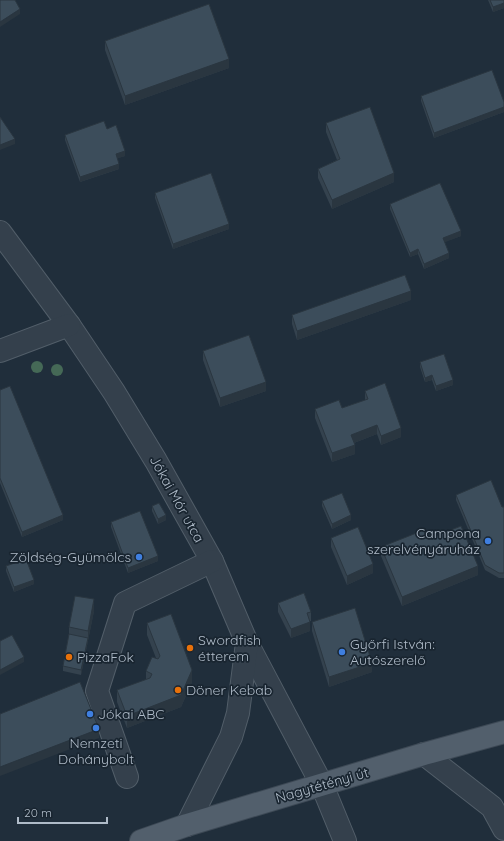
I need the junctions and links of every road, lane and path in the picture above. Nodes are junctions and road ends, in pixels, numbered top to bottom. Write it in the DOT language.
graph roads {
  1 [pos="0,232"];
  2 [pos="69,325"];
  3 [pos="0,351"];
  4 [pos="212,561"];
  5 [pos="247,643"];
  6 [pos="504,732"];
  7 [pos="424,754"];
  8 [pos="128,777"];
  9 [pos="322,785"];
  10 [pos="187,825"];
  11 [pos="504,829"];
  12 [pos="141,841"];
  13 [pos="345,841"];
  1 -- 2 [label="street, Jókai Mór utca"];
  2 -- 3 [label="street"];
  2 -- 4 [label="street, Jókai Mór utca"];
  4 -- 5 [label="street, Jókai Mór utca"];
  4 -- 8 [label="street"];
  5 -- 9 [label="street, Jókai Mór utca"];
  5 -- 10 [label="street"];
  6 -- 7 [label="main road, Nagytétényi út"];
  7 -- 9 [label="main road, Nagytétényi út"];
  7 -- 11 [label="street"];
  9 -- 10 [label="main road, Nagytétényi út"];
  9 -- 13 [label="street, Jókai Mór utca"];
  10 -- 12 [label="main road, Nagytétényi út"];
}
